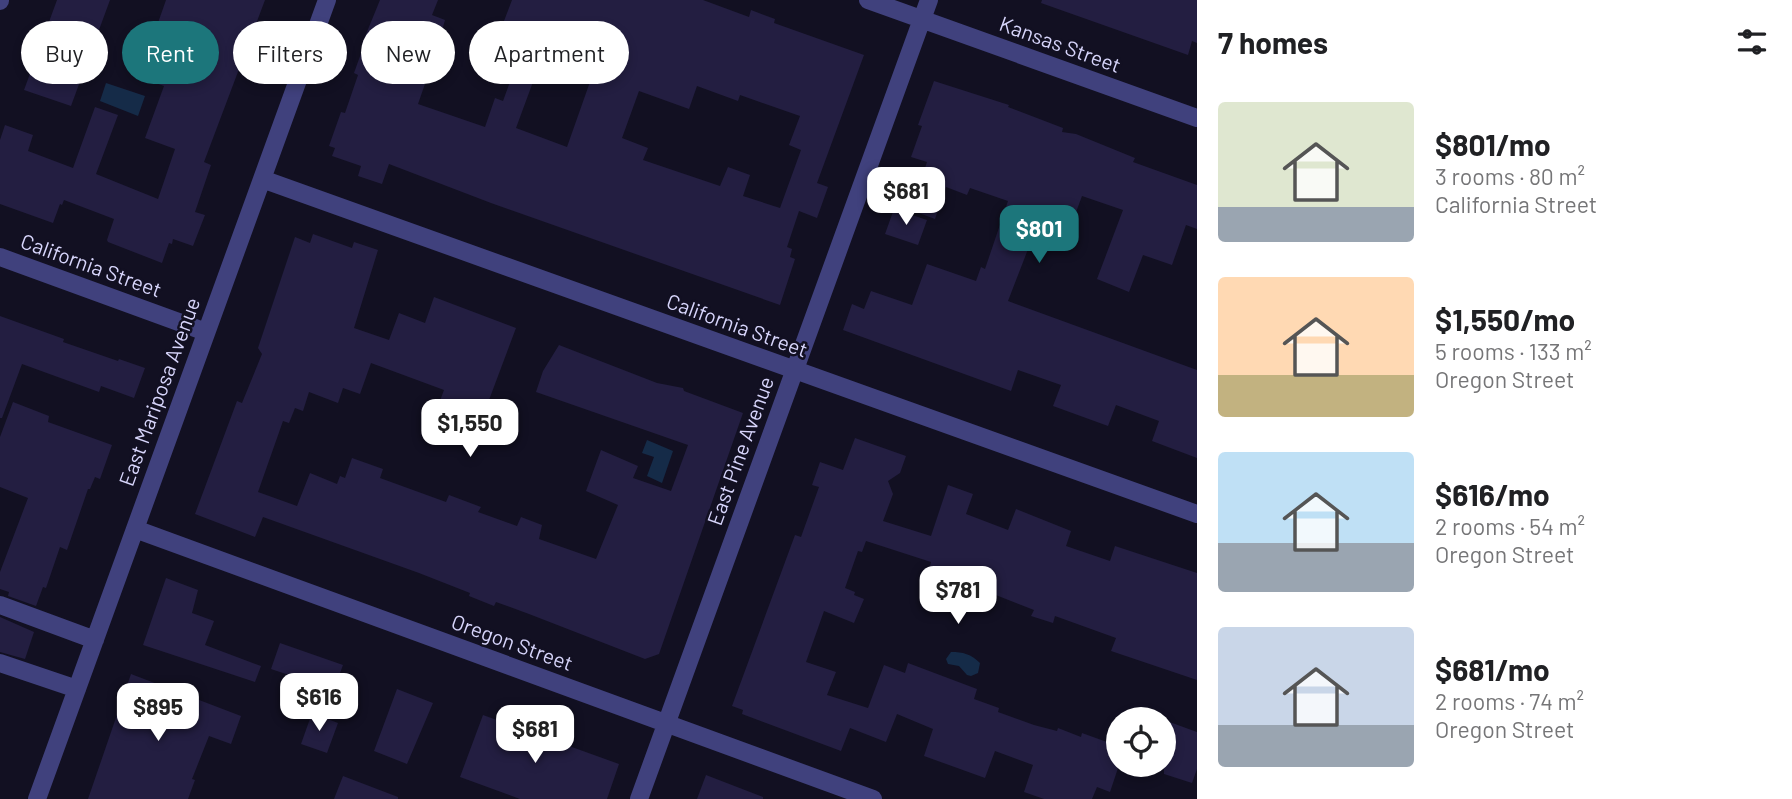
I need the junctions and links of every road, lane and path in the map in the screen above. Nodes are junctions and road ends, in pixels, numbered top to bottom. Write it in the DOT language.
graph roads {
  1 [pos="327,0"];
  2 [pos="868,0"];
  3 [pos="929,0"];
  4 [pos="921,19"];
  5 [pos="1197,118"];
  6 [pos="262,179"];
  7 [pos="0,257"];
  8 [pos="206,332"];
  9 [pos="794,371"];
  10 [pos="1197,514"];
  11 [pos="135,529"];
  12 [pos="0,605"];
  13 [pos="95,640"];
  14 [pos="0,663"];
  15 [pos="77,689"];
  16 [pos="667,723"];
  17 [pos="37,799"];
  18 [pos="639,799"];
  19 [pos="873,799"];
  1 -- 6 [label="street, East Mariposa Avenue"];
  2 -- 4 [label="street, Kansas Street"];
  3 -- 4 [label="street, East Pine Avenue"];
  4 -- 5 [label="street, Kansas Street"];
  4 -- 9 [label="street, East Pine Avenue"];
  6 -- 8 [label="street, East Mariposa Avenue"];
  6 -- 9 [label="street, California Street"];
  7 -- 8 [label="street, California Street"];
  8 -- 11 [label="street, East Mariposa Avenue"];
  9 -- 10 [label="street, California Street"];
  9 -- 16 [label="street, East Pine Avenue"];
  11 -- 13 [label="street, East Mariposa Avenue"];
  11 -- 16 [label="street, Oregon Street"];
  12 -- 13 [label="street"];
  13 -- 15 [label="street, East Mariposa Avenue"];
  14 -- 15 [label="street"];
  15 -- 17 [label="street, East Mariposa Avenue"];
  16 -- 18 [label="street, East Pine Avenue"];
  16 -- 19 [label="street, Oregon Street"];
}
